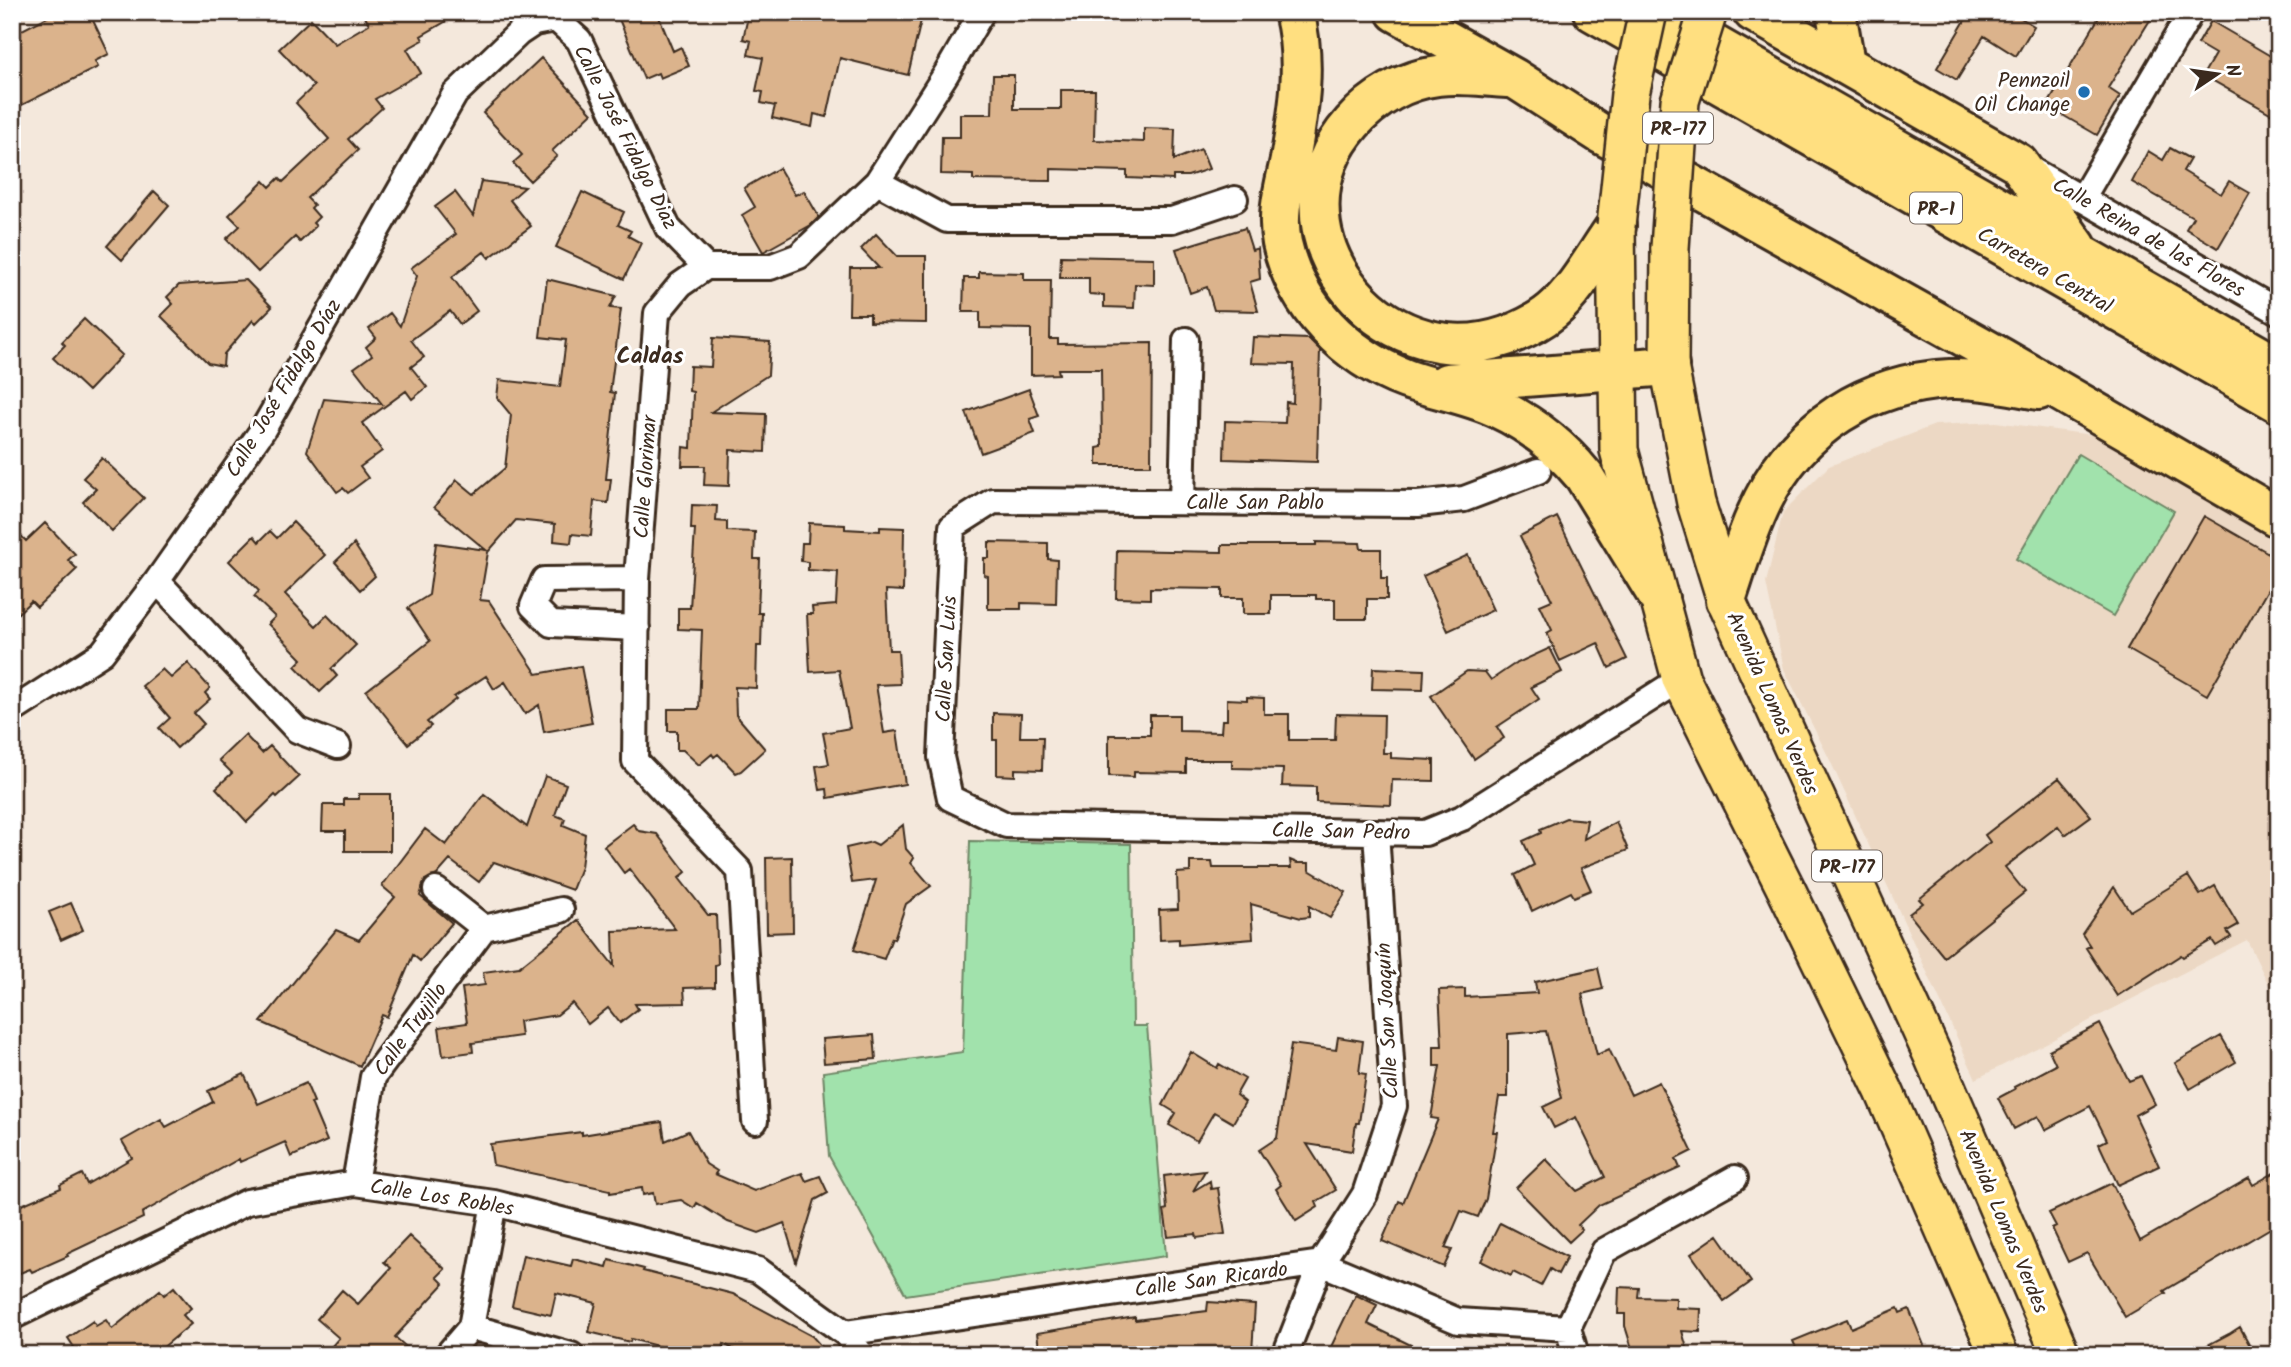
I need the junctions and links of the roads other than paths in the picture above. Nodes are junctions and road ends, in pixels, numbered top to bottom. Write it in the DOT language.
graph roads {
  1 [pos="982,12"];
  2 [pos="1294,12"];
  3 [pos="1396,12"];
  4 [pos="1593,12"];
  5 [pos="1648,12"];
  6 [pos="1657,12"];
  7 [pos="1708,12"];
  8 [pos="1753,12"];
  9 [pos="1836,12"];
  10 [pos="2191,12"];
  11 [pos="519,33"];
  12 [pos="1845,63"];
  13 [pos="1514,78"];
  14 [pos="2018,163"];
  15 [pos="877,183"];
  16 [pos="2082,197"];
  17 [pos="1235,199"];
  18 [pos="1616,226"];
  19 [pos="2084,256"];
  20 [pos="706,267"];
  21 [pos="2279,312"];
  22 [pos="1186,340"];
  23 [pos="1669,366"];
  24 [pos="2279,367"];
  25 [pos="1616,372"];
  26 [pos="1431,387"];
  27 [pos="2062,395"];
  28 [pos="2279,403"];
  29 [pos="1538,471"];
  30 [pos="1182,502"];
  31 [pos="970,515"];
  32 [pos="2279,518"];
  33 [pos="638,579"];
  34 [pos="157,581"];
  35 [pos="1659,598"];
  36 [pos="1726,600"];
  37 [pos="637,628"];
  38 [pos="1681,679"];
  39 [pos="12,712"];
  40 [pos="338,746"];
  41 [pos="962,804"];
  42 [pos="1376,832"];
  43 [pos="436,890"];
  44 [pos="561,910"];
  45 [pos="484,928"];
  46 [pos="755,1121"];
  47 [pos="1735,1178"];
  48 [pos="355,1183"];
  49 [pos="494,1203"];
  50 [pos="1321,1263"];
  51 [pos="12,1317"];
  52 [pos="471,1327"];
  53 [pos="1568,1328"];
  54 [pos="845,1333"];
  55 [pos="447,1355"];
  56 [pos="571,1355"];
  57 [pos="862,1355"];
  58 [pos="1285,1355"];
  59 [pos="1576,1355"];
  60 [pos="1999,1355"];
  61 [pos="2061,1355"];
  1 -- 15 [label="street"];
  2 -- 26 [label="highway"];
  3 -- 13 [label="highway"];
  4 -- 28 [label="highway, Carretera Central / PR-1"];
  5 -- 18 [label="main road, PR-177, bridge"];
  6 -- 19 [label="highway, Carretera Central / PR-1"];
  7 -- 23 [label="main road, Avenida Lomas Verdes / PR-177, bridge"];
  8 -- 12 [label="highway"];
  9 -- 12 [label="highway"];
  10 -- 16 [label="street"];
  11 -- 20 [label="street, Calle José Fidalgo Diaz"];
  11 -- 34 [label="street, Calle José Fidalgo Díaz"];
  12 -- 14 [label="highway"];
  13 -- 18 [label="highway"];
  13 -- 27 [label="highway"];
  14 -- 16 [label="street, Calle Reina de las Flores"];
  14 -- 19 [label="highway"];
  15 -- 17 [label="street"];
  15 -- 20 [label="street"];
  16 -- 21 [label="street, Calle Reina de las Flores"];
  18 -- 25 [label="main road, PR-177"];
  19 -- 24 [label="highway, Carretera Central / PR-1"];
  20 -- 33 [label="street, Calle Glorimar"];
  22 -- 30 [label="street"];
  23 -- 25 [label="highway"];
  23 -- 36 [label="main road, Avenida Lomas Verdes / PR-177"];
  25 -- 26 [label="highway"];
  25 -- 35 [label="main road, PR-177"];
  26 -- 35 [label="highway"];
  27 -- 32 [label="highway"];
  27 -- 36 [label="highway"];
  29 -- 30 [label="street, Calle San Pablo"];
  30 -- 31 [label="street, Calle San Pablo"];
  31 -- 41 [label="street, Calle San Luis"];
  33 -- 37 [label="street, Calle Glorimar"];
  33 -- 37 [label="street"];
  34 -- 39 [label="street, Calle José Fidalgo Díaz"];
  34 -- 40 [label="street"];
  35 -- 38 [label="main road, PR-177"];
  36 -- 61 [label="main road, Avenida Lomas Verdes / PR-177"];
  37 -- 46 [label="street, Calle Glorimar"];
  38 -- 42 [label="street, Calle San Pedro"];
  38 -- 60 [label="main road, PR-177"];
  41 -- 42 [label="street, Calle San Pedro"];
  42 -- 50 [label="street, Calle San Joaquín"];
  43 -- 45 [label="street"];
  44 -- 45 [label="street"];
  45 -- 48 [label="street, Calle Trujillo"];
  47 -- 53 [label="street"];
  48 -- 49 [label="street, Calle Los Robles"];
  48 -- 51 [label="street, Calle Los Robles"];
  49 -- 52 [label="street"];
  49 -- 54 [label="street, Calle Los Robles"];
  50 -- 53 [label="street"];
  50 -- 54 [label="street, Calle San Ricardo"];
  50 -- 58 [label="street, Calle San Joaquín"];
  52 -- 55 [label="street"];
  52 -- 56 [label="street"];
  53 -- 59 [label="street"];
  54 -- 57 [label="street, Calle Los Robles"];
}
